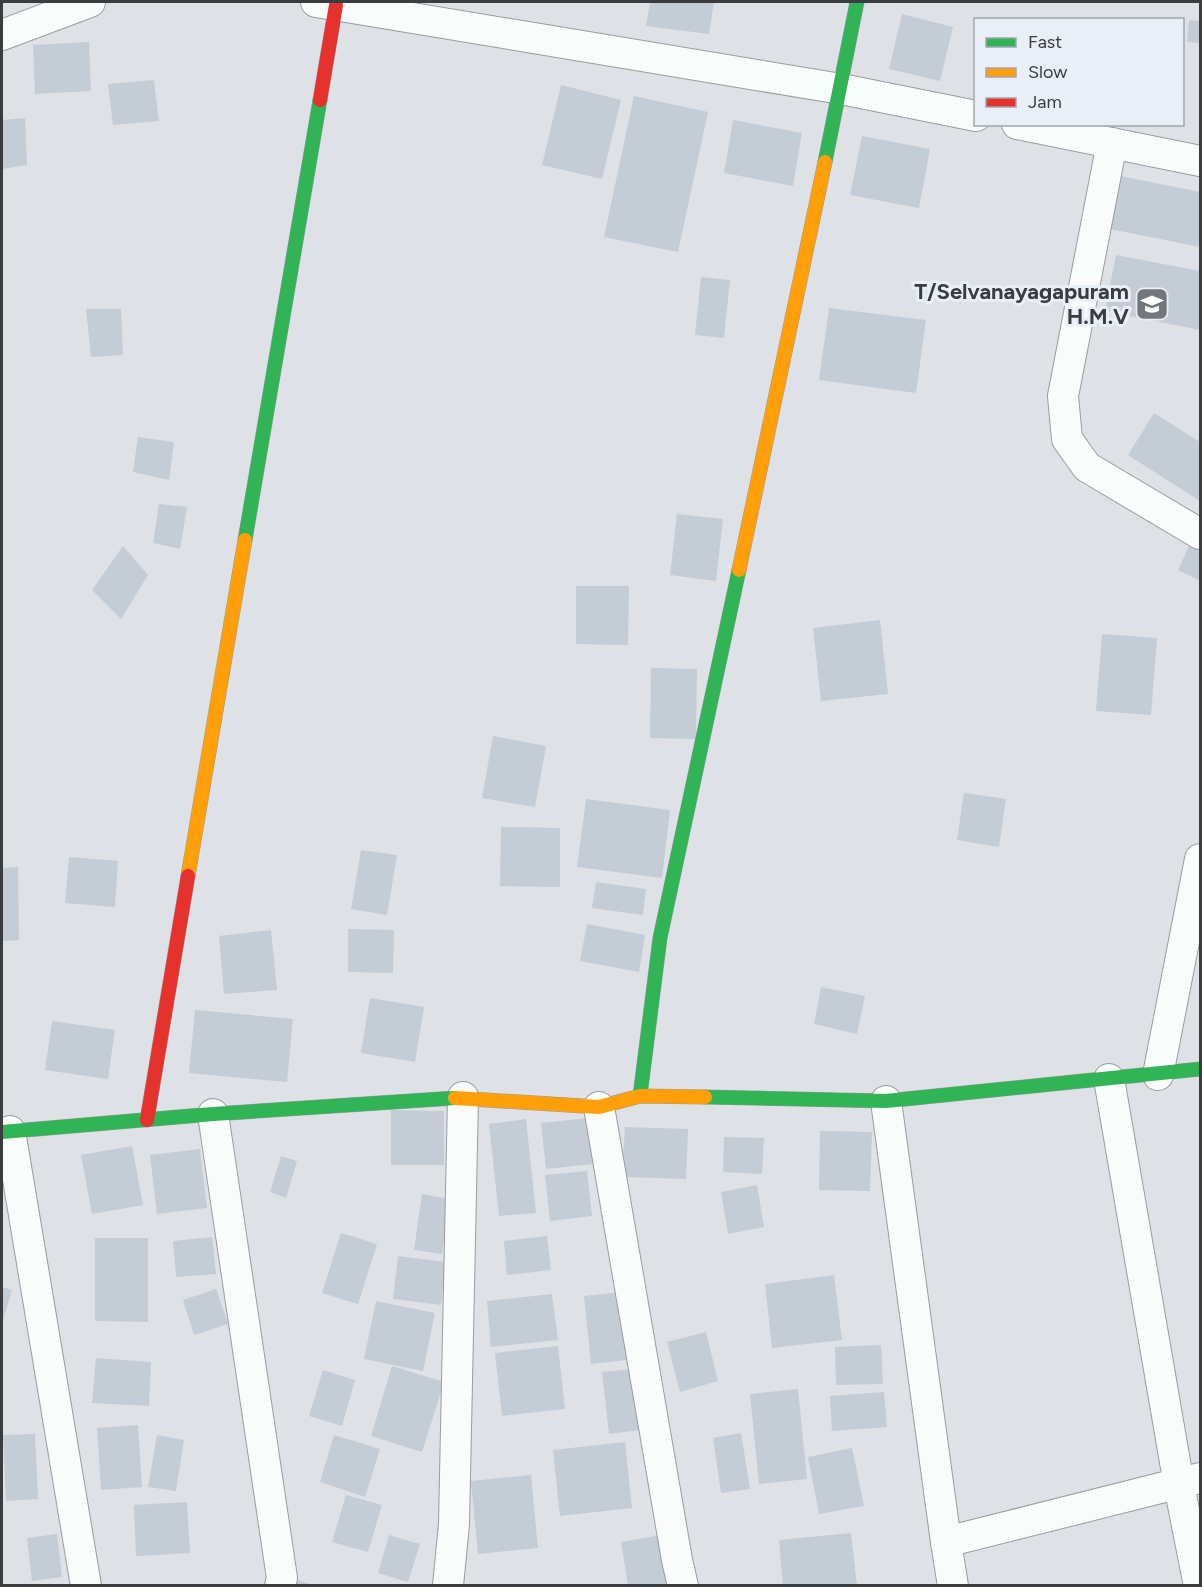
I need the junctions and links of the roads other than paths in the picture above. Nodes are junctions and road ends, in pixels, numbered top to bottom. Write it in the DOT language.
graph roads {
  1 [pos="90,2"];
  2 [pos="857,2"];
  3 [pos="326,3"];
  4 [pos="2,35"];
  5 [pos="841,89"];
  6 [pos="974,116"];
  7 [pos="1027,126"];
  8 [pos="1113,143"];
  9 [pos="1200,161"];
  10 [pos="1200,534"];
  11 [pos="1200,859"];
  12 [pos="1200,1069"];
  13 [pos="1158,1075"];
  14 [pos="1110,1079"];
  15 [pos="640,1096"];
  16 [pos="463,1097"];
  17 [pos="886,1101"];
  18 [pos="599,1107"];
  19 [pos="213,1114"];
  20 [pos="147,1120"];
  21 [pos="5,1131"];
  22 [pos="1190,1481"];
  23 [pos="946,1542"];
  24 [pos="86,1586"];
  25 [pos="280,1586"];
  26 [pos="448,1586"];
  27 [pos="683,1586"];
  28 [pos="953,1586"];
  29 [pos="1199,1586"];
  1 -- 4 [label="street"];
  2 -- 5 [label="street"];
  3 -- 5 [label="street"];
  3 -- 20 [label="street"];
  5 -- 6 [label="street"];
  5 -- 15 [label="street"];
  7 -- 8 [label="street"];
  8 -- 9 [label="street"];
  8 -- 10 [label="street"];
  11 -- 13 [label="street"];
  12 -- 13 [label="street"];
  13 -- 14 [label="street"];
  14 -- 17 [label="street"];
  14 -- 22 [label="street"];
  15 -- 17 [label="street"];
  15 -- 18 [label="street"];
  16 -- 18 [label="street"];
  16 -- 19 [label="street"];
  16 -- 26 [label="street"];
  17 -- 23 [label="street"];
  18 -- 27 [label="street"];
  19 -- 20 [label="street"];
  19 -- 25 [label="street"];
  20 -- 21 [label="street"];
  21 -- 24 [label="street"];
  22 -- 23 [label="street"];
  22 -- 29 [label="street"];
  23 -- 28 [label="street"];
}
